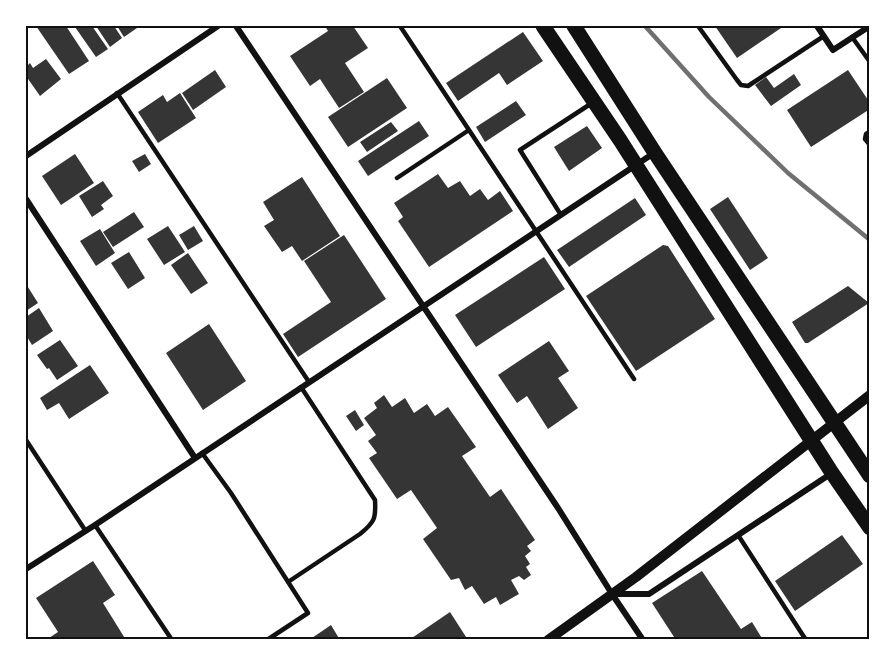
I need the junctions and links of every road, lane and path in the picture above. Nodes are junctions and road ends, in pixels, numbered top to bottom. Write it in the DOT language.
graph roads {
  1 [pos="218,26"];
  2 [pos="236,26"];
  3 [pos="400,26"];
  4 [pos="543,26"];
  5 [pos="574,26"];
  6 [pos="698,26"];
  7 [pos="817,26"];
  8 [pos="870,26"];
  9 [pos="824,36"];
  10 [pos="852,37"];
  11 [pos="870,62"];
  12 [pos="117,93"];
  13 [pos="594,101"];
  14 [pos="469,130"];
  15 [pos="870,131"];
  16 [pos="870,145"];
  17 [pos="655,153"];
  18 [pos="26,156"];
  19 [pos="637,165"];
  20 [pos="397,177"];
  21 [pos="26,199"];
  22 [pos="561,215"];
  23 [pos="537,231"];
  24 [pos="423,306"];
  25 [pos="634,379"];
  26 [pos="309,382"];
  27 [pos="301,387"];
  28 [pos="870,395"];
  29 [pos="26,440"];
  30 [pos="202,453"];
  31 [pos="195,458"];
  32 [pos="832,473"];
  33 [pos="870,476"];
  34 [pos="95,525"];
  35 [pos="870,528"];
  36 [pos="85,530"];
  37 [pos="738,535"];
  38 [pos="26,569"];
  39 [pos="288,582"];
  40 [pos="612,594"];
  41 [pos="172,639"];
  42 [pos="267,639"];
  43 [pos="548,639"];
  44 [pos="643,639"];
  45 [pos="806,639"];
  1 -- 12 [label="street"];
  2 -- 24 [label="street"];
  3 -- 14 [label="lane"];
  4 -- 13 [label="main road"];
  5 -- 17 [label="main road"];
  6 -- 9 [label="lane"];
  7 -- 9 [label="street"];
  8 -- 10 [label="street"];
  9 -- 10 [label="street"];
  10 -- 11 [label="lane"];
  12 -- 18 [label="street"];
  12 -- 26 [label="lane"];
  13 -- 19 [label="main road"];
  13 -- 22 [label="lane"];
  14 -- 20 [label="lane"];
  14 -- 23 [label="lane"];
  15 -- 16 [label="lane"];
  17 -- 19 [label="street"];
  17 -- 33 [label="main road"];
  19 -- 22 [label="street"];
  19 -- 32 [label="main road"];
  21 -- 31 [label="street"];
  22 -- 23 [label="street"];
  23 -- 24 [label="street"];
  23 -- 25 [label="lane"];
  24 -- 26 [label="street"];
  24 -- 40 [label="street"];
  26 -- 27 [label="street"];
  27 -- 30 [label="street"];
  27 -- 39 [label="lane"];
  28 -- 40 [label="street"];
  29 -- 36 [label="lane"];
  30 -- 31 [label="street"];
  30 -- 39 [label="lane"];
  31 -- 34 [label="street"];
  32 -- 35 [label="main road"];
  32 -- 37 [label="street"];
  34 -- 36 [label="street"];
  34 -- 41 [label="lane"];
  36 -- 38 [label="street"];
  37 -- 40 [label="street"];
  37 -- 45 [label="lane"];
  39 -- 42 [label="lane"];
  40 -- 43 [label="street"];
  40 -- 44 [label="street"];
}
